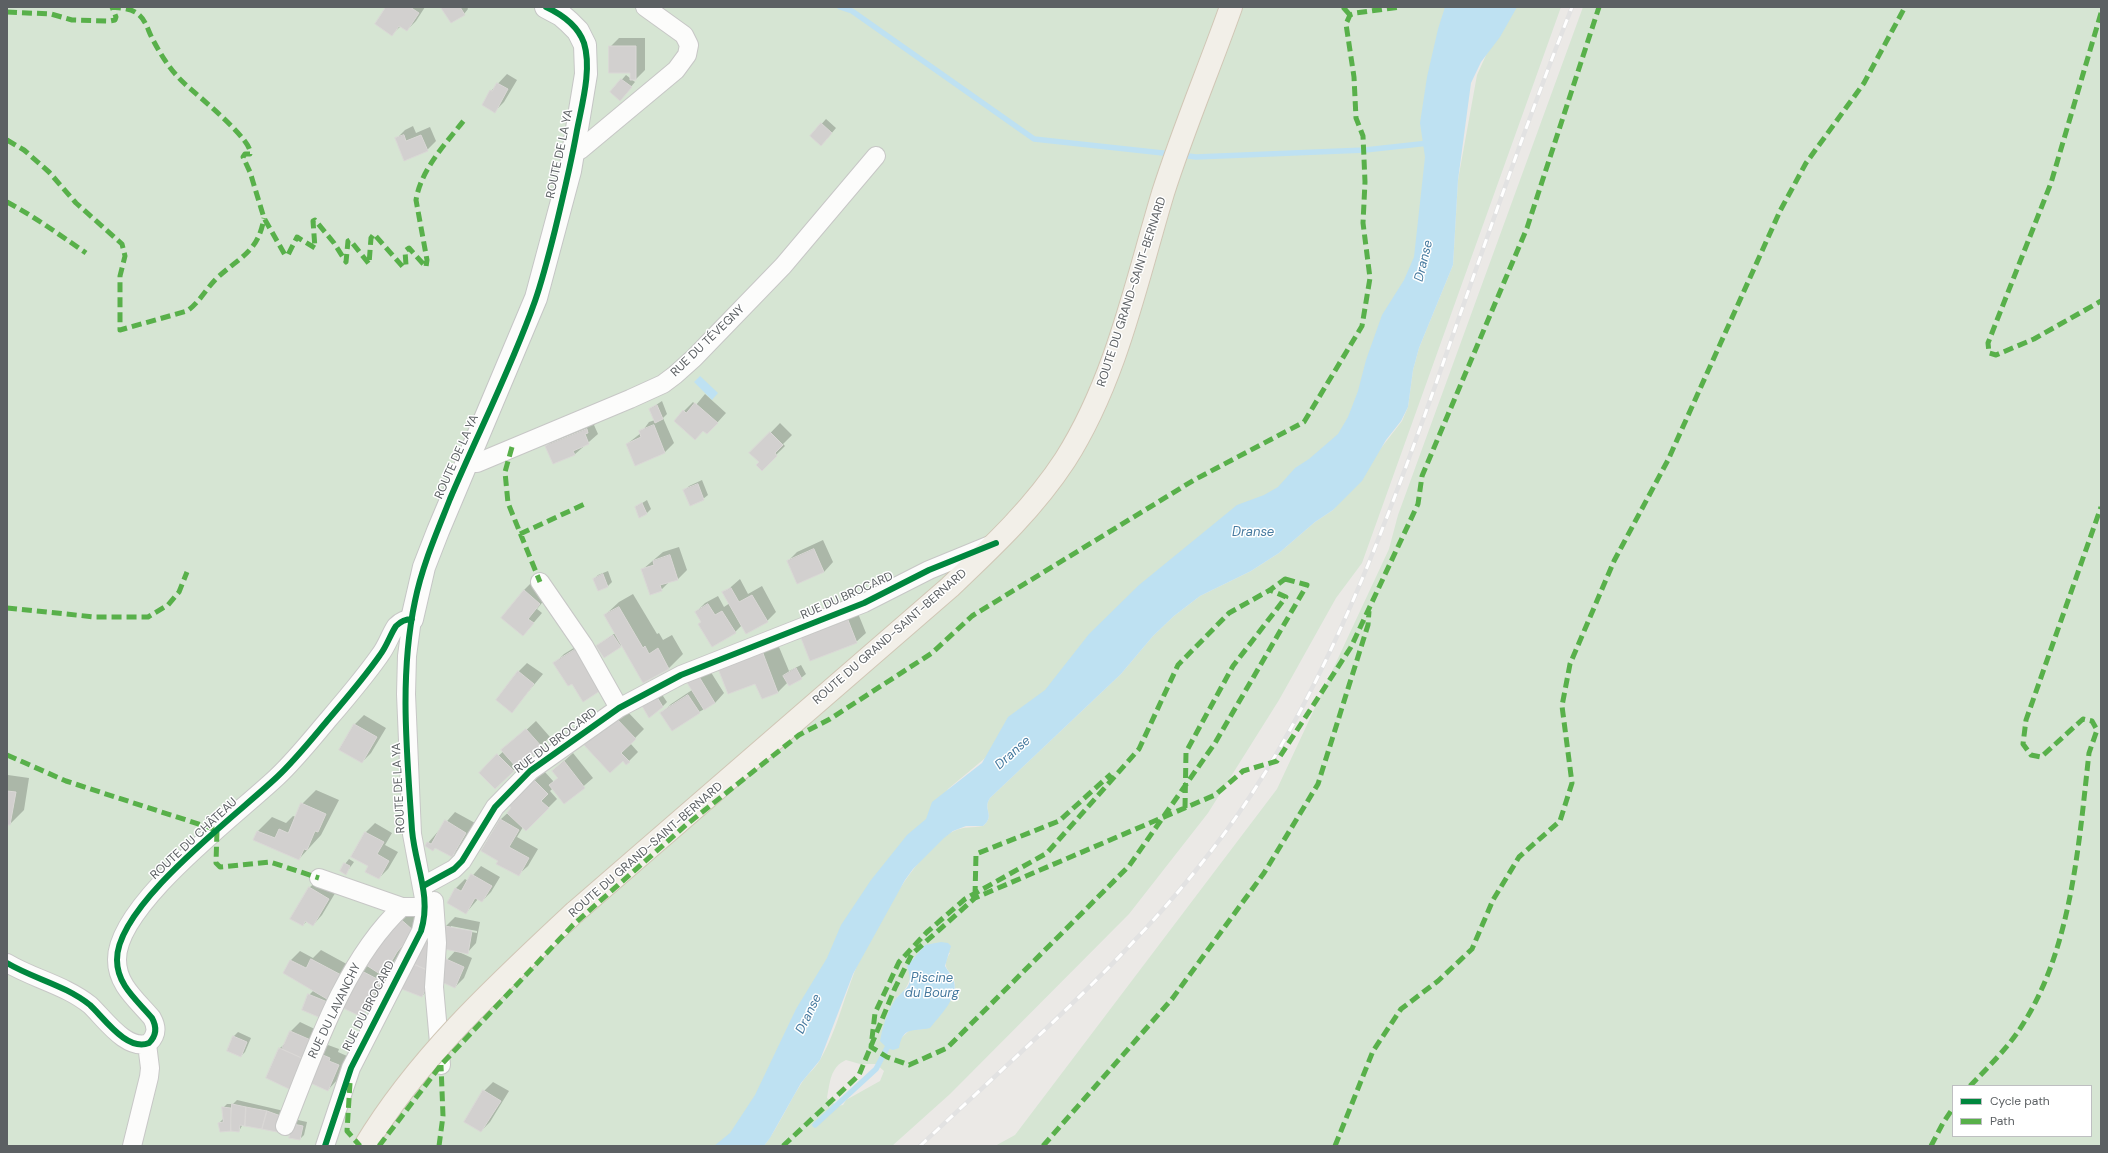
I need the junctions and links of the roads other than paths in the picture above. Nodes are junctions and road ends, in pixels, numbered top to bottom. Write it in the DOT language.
graph roads {
  1 [pos="546,7"];
  2 [pos="645,7"];
  3 [pos="1231,7"];
  4 [pos="574,150"];
  5 [pos="876,156"];
  6 [pos="466,464"];
  7 [pos="996,543"];
  8 [pos="540,582"];
  9 [pos="412,619"];
  10 [pos="619,708"];
  11 [pos="319,878"];
  12 [pos="423,886"];
  13 [pos="402,907"];
  14 [pos="426,909"];
  15 [pos="7,963"];
  16 [pos="147,1044"];
  17 [pos="441,1066"];
  18 [pos="285,1126"];
  19 [pos="132,1146"];
  20 [pos="325,1146"];
  21 [pos="365,1146"];
  1 -- 4 [label="street, ROUTE DE LA YA"];
  2 -- 4 [label="street"];
  3 -- 7 [label="main road, ROUTE DU GRAND-SAINT-BERNARD"];
  4 -- 6 [label="street, ROUTE DE LA YA"];
  5 -- 6 [label="street, RUE DU TÉVEGNY"];
  6 -- 9 [label="street, ROUTE DE LA YA"];
  7 -- 10 [label="street, RUE DU BROCARD"];
  7 -- 21 [label="main road, ROUTE DU GRAND-SAINT-BERNARD, bridge"];
  8 -- 10 [label="street"];
  9 -- 12 [label="street, ROUTE DE LA YA"];
  9 -- 16 [label="street, ROUTE DU CHÂTEAU"];
  10 -- 12 [label="street, RUE DU BROCARD"];
  11 -- 13 [label="street"];
  12 -- 14 [label="street, RUE DU BROCARD"];
  12 -- 17 [label="street"];
  13 -- 14 [label="street"];
  13 -- 18 [label="street, RUE DU LAVANCHY"];
  14 -- 20 [label="street, RUE DU BROCARD"];
  15 -- 16 [label="street"];
  16 -- 19 [label="street"];
}
